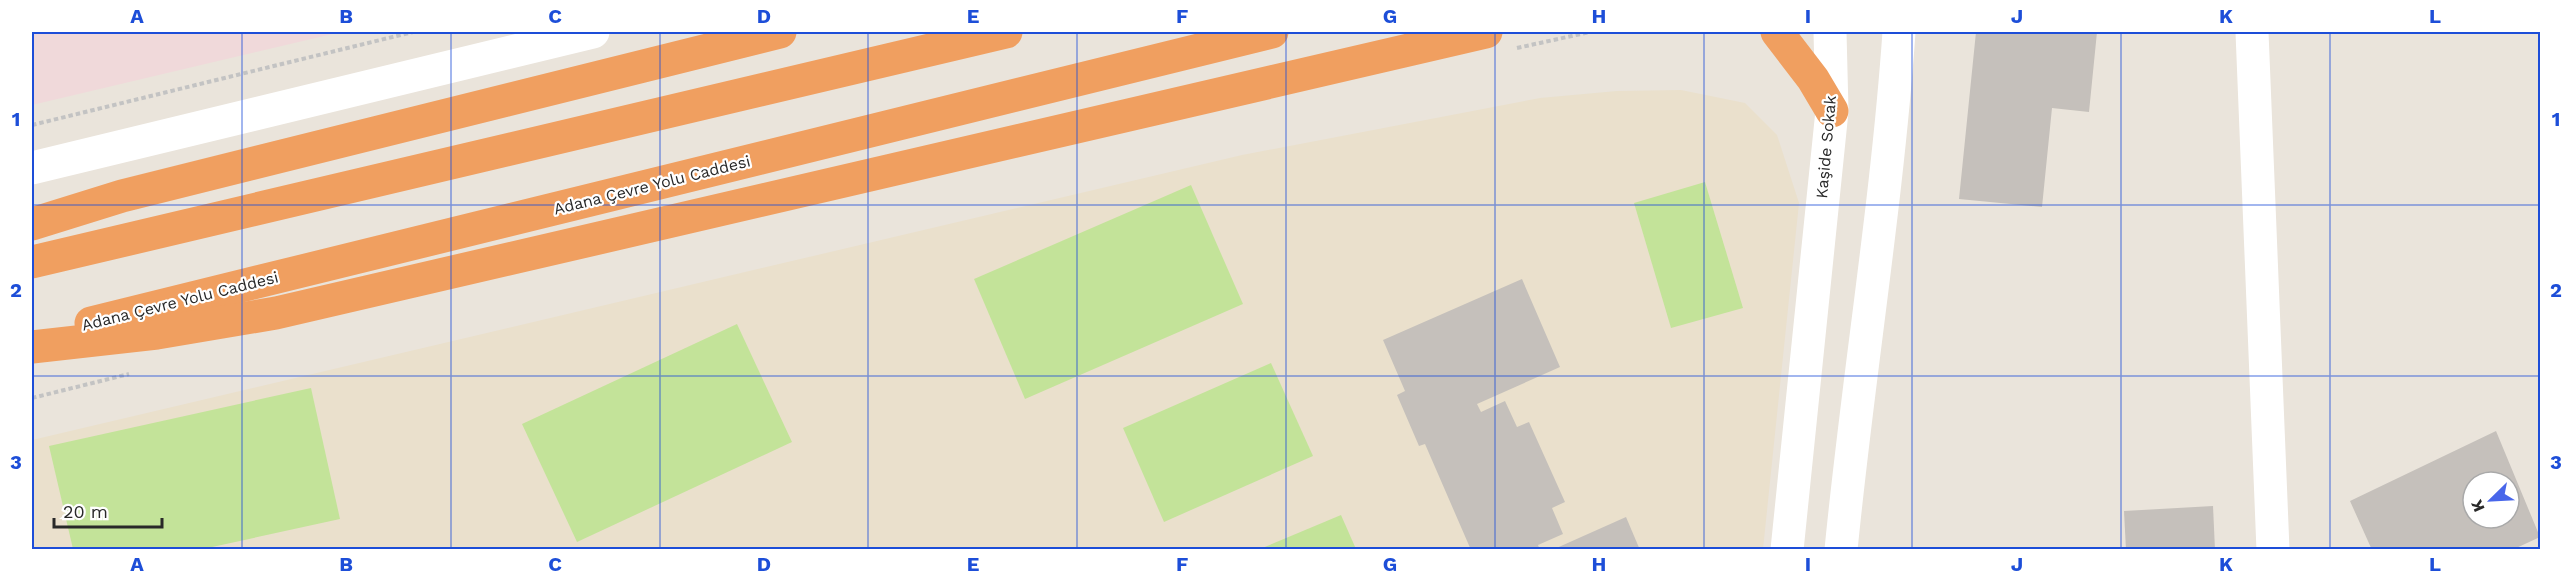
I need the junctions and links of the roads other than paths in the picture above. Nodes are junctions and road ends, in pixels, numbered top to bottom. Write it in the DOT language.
graph roads {
  1 [pos="593,32"];
  2 [pos="780,32"];
  3 [pos="1006,32"];
  4 [pos="1272,32"];
  5 [pos="1486,32"];
  6 [pos="1777,32"];
  7 [pos="1830,32"];
  8 [pos="1899,32"];
  9 [pos="2252,32"];
  10 [pos="1832,111"];
  11 [pos="32,168"];
  12 [pos="32,224"];
  13 [pos="32,262"];
  14 [pos="32,338"];
  15 [pos="32,347"];
  16 [pos="1787,549"];
  17 [pos="1840,549"];
  18 [pos="2273,549"];
  1 -- 11 [label="street"];
  2 -- 12 [label="highway"];
  3 -- 13 [label="highway"];
  4 -- 14 [label="highway, Adana Çevre Yolu Caddesi"];
  5 -- 15 [label="highway"];
  6 -- 10 [label="highway"];
  7 -- 10 [label="street, Kaşide Sokak"];
  8 -- 17 [label="street"];
  9 -- 18 [label="street"];
  10 -- 16 [label="street, Kaşide Sokak"];
}
